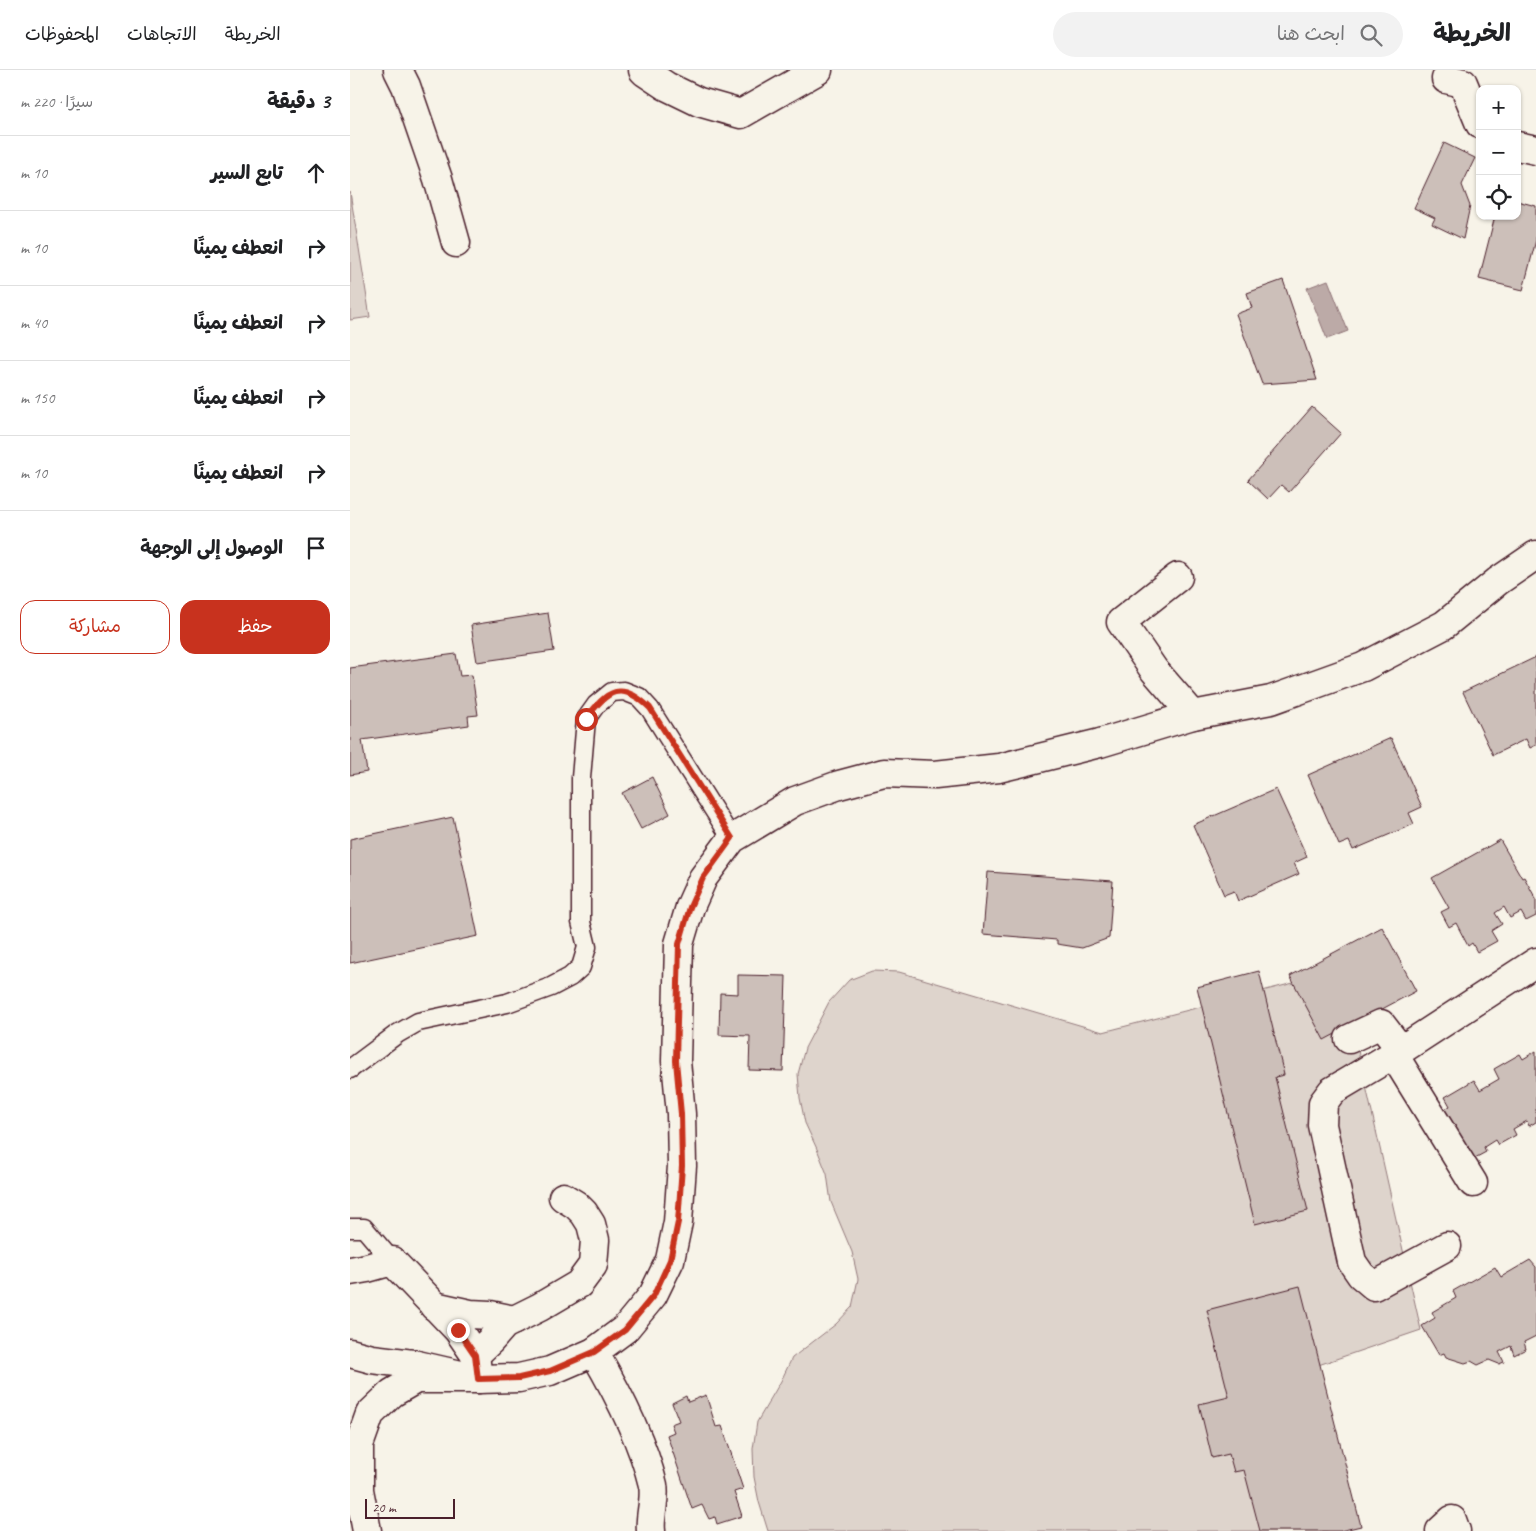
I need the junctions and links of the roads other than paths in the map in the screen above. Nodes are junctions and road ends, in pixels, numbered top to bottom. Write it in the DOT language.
graph roads {
  1 [pos="398,70"];
  2 [pos="643,70"];
  3 [pos="818,70"];
  4 [pos="1446,79"];
  5 [pos="1476,114"];
  6 [pos="1521,147"];
  7 [pos="1536,150"];
  8 [pos="456,243"];
  9 [pos="1536,555"];
  10 [pos="1178,577"];
  11 [pos="1193,715"];
  12 [pos="732,838"];
  13 [pos="1536,962"];
  14 [pos="1349,1039"];
  15 [pos="1397,1053"];
  16 [pos="350,1069"];
  17 [pos="1473,1183"];
  18 [pos="563,1197"];
  19 [pos="350,1228"];
  20 [pos="1447,1246"];
  21 [pos="392,1261"];
  22 [pos="350,1271"];
  23 [pos="434,1306"];
  24 [pos="514,1320"];
  25 [pos="594,1352"];
  26 [pos="350,1353"];
  27 [pos="477,1367"];
  28 [pos="350,1418"];
  29 [pos="359,1445"];
  30 [pos="367,1531"];
  31 [pos="651,1531"];
  32 [pos="1440,1531"];
  33 [pos="1456,1531"];
  1 -- 8 [label="street"];
  2 -- 3 [label="street"];
  4 -- 5 [label="street"];
  6 -- 7 [label="street"];
  9 -- 11 [label="street"];
  10 -- 11 [label="street"];
  11 -- 12 [label="street"];
  12 -- 16 [label="lane"];
  12 -- 25 [label="street"];
  13 -- 15 [label="street"];
  14 -- 15 [label="street"];
  15 -- 17 [label="street"];
  15 -- 20 [label="street"];
  18 -- 24 [label="street"];
  19 -- 21 [label="lane"];
  21 -- 22 [label="street"];
  21 -- 23 [label="street"];
  23 -- 24 [label="street"];
  23 -- 27 [label="street"];
  24 -- 27 [label="street"];
  25 -- 27 [label="street"];
  25 -- 31 [label="street"];
  26 -- 27 [label="street"];
  27 -- 29 [label="street"];
  28 -- 29 [label="street"];
  29 -- 30 [label="street"];
  32 -- 33 [label="street"];
}
